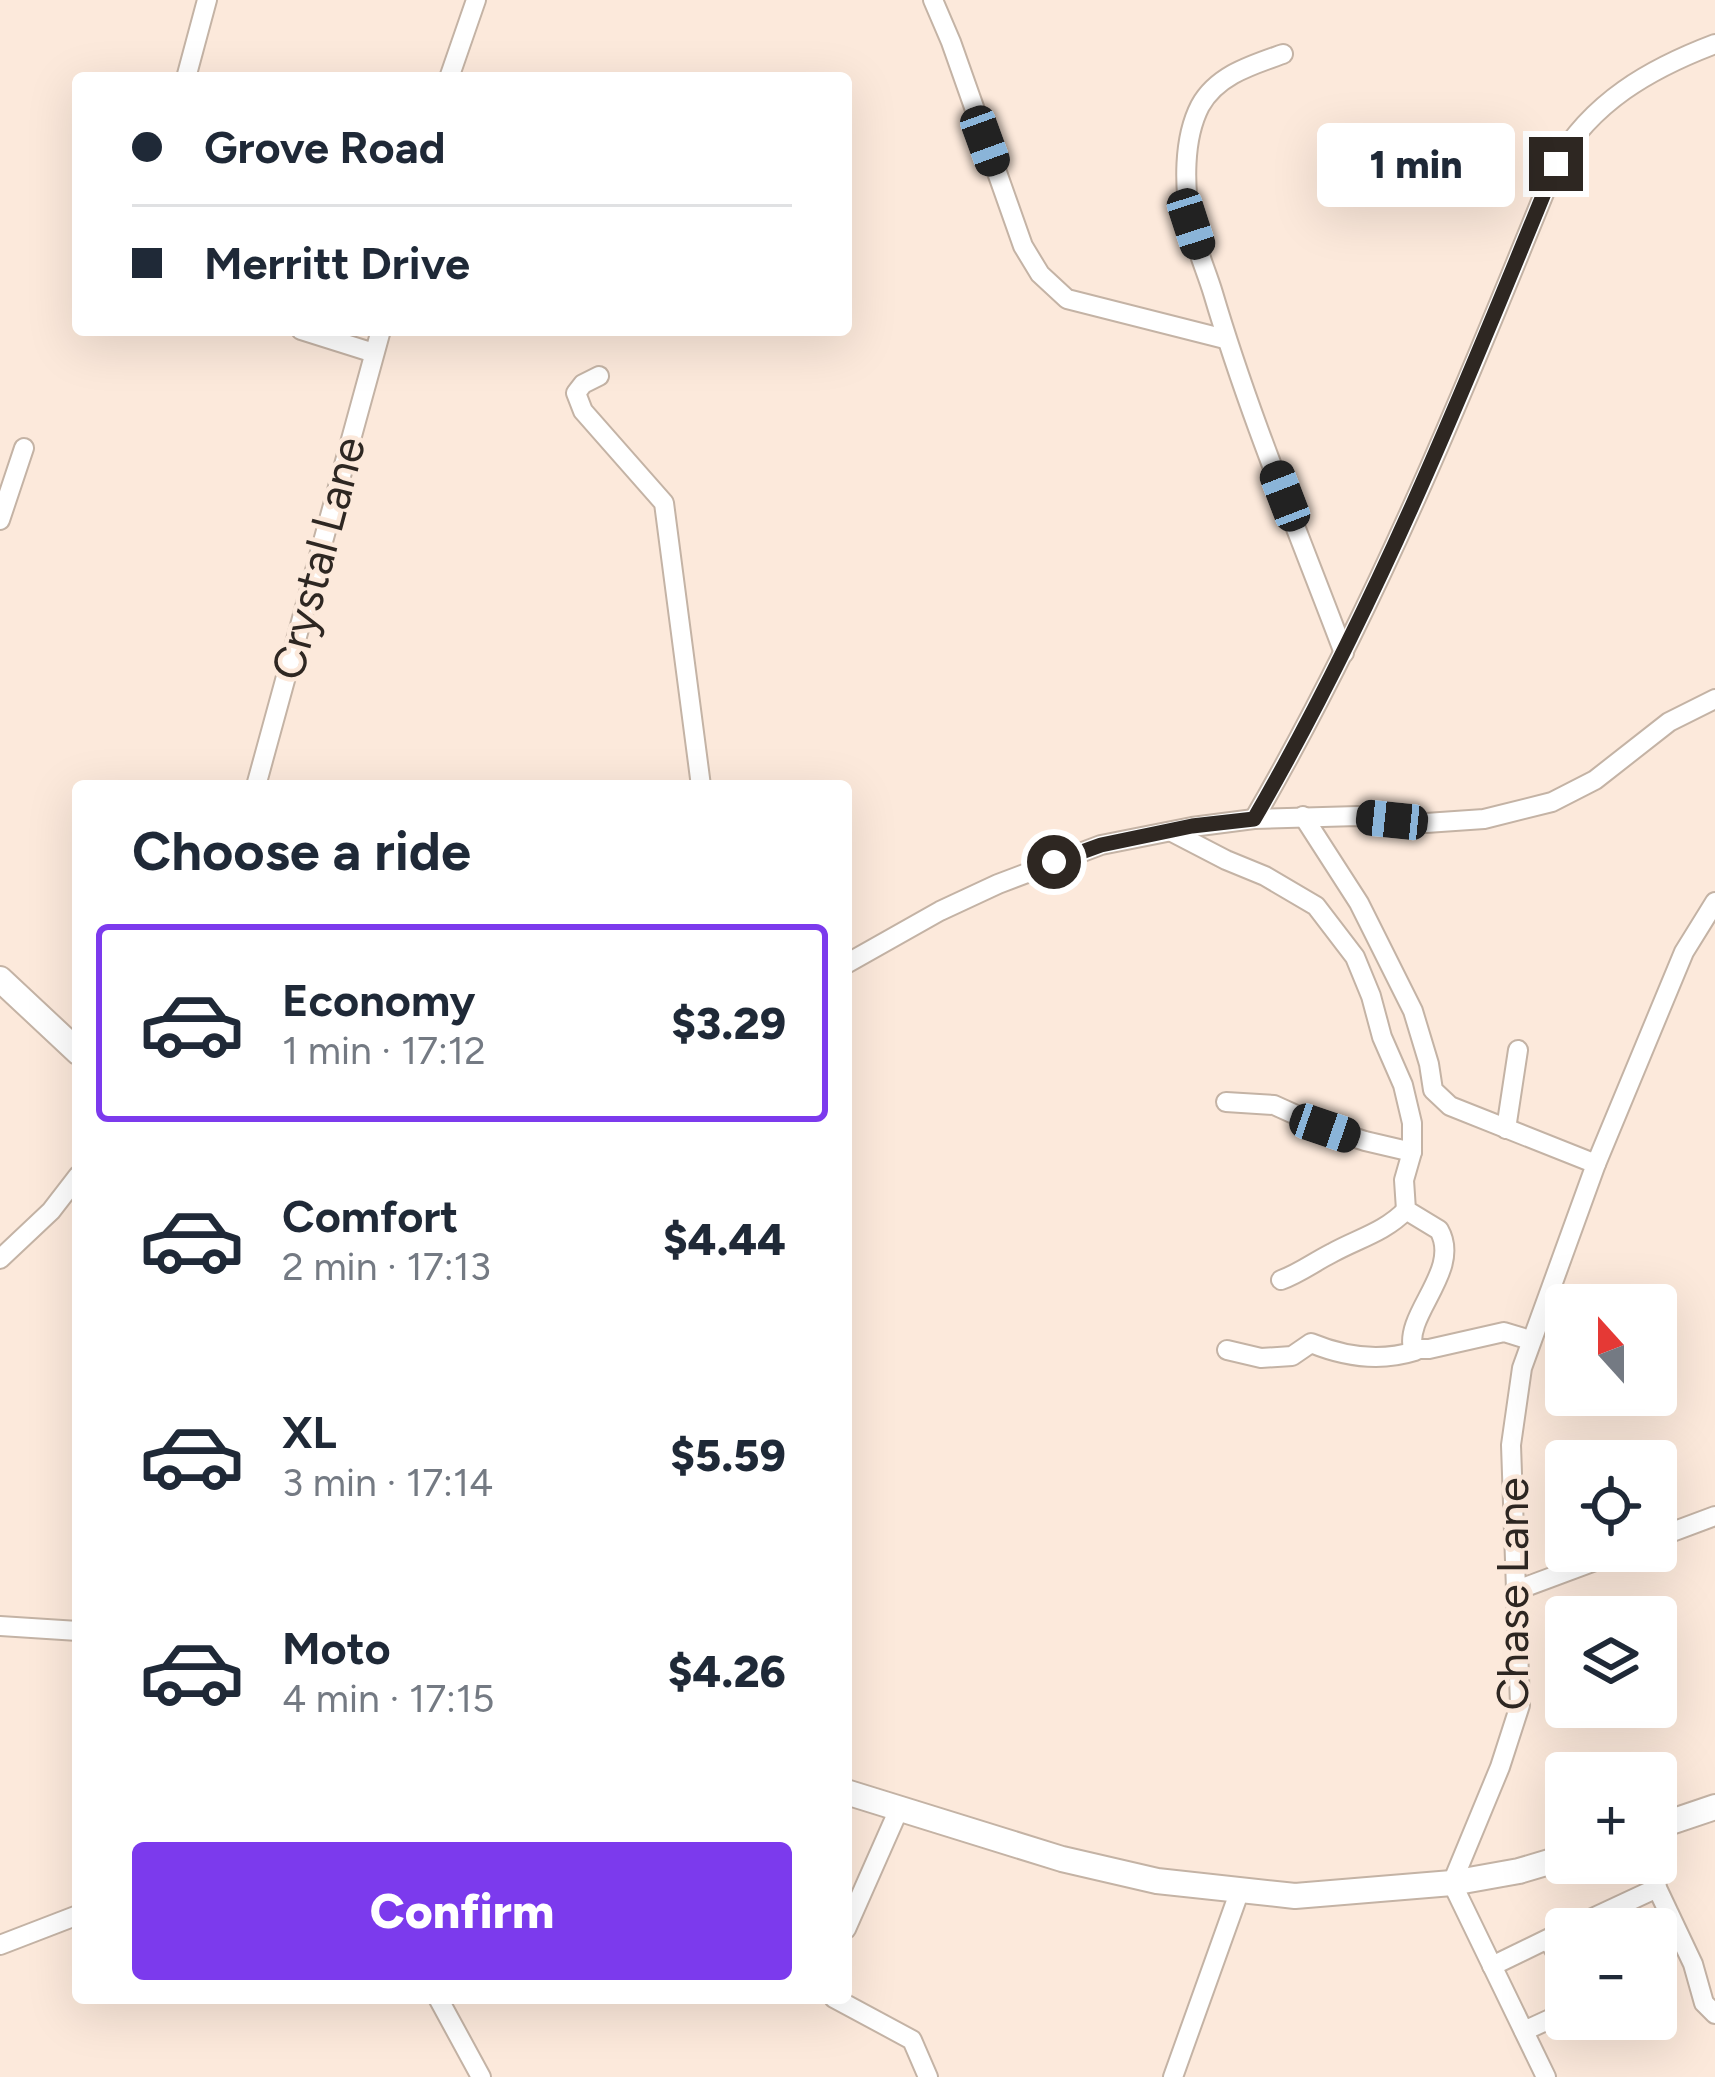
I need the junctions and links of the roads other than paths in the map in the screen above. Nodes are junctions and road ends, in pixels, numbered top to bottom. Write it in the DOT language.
graph roads {
  1 [pos="207,0"];
  2 [pos="476,0"];
  3 [pos="933,0"];
  4 [pos="1715,44"];
  5 [pos="1283,54"];
  6 [pos="188,72"];
  7 [pos="451,72"];
  8 [pos="320,336"];
  9 [pos="379,336"];
  10 [pos="1225,339"];
  11 [pos="374,353"];
  12 [pos="599,376"];
  13 [pos="24,448"];
  14 [pos="0,520"];
  15 [pos="1344,653"];
  16 [pos="1715,699"];
  17 [pos="258,780"];
  18 [pos="700,780"];
  19 [pos="1304,816"];
  20 [pos="1254,819"];
  21 [pos="1172,832"];
  22 [pos="1715,902"];
  23 [pos="852,961"];
  24 [pos="0,980"];
  25 [pos="72,1046"];
  26 [pos="1518,1050"];
  27 [pos="1226,1102"];
  28 [pos="1506,1130"];
  29 [pos="1412,1152"];
  30 [pos="1596,1164"];
  31 [pos="72,1184"];
  32 [pos="1406,1210"];
  33 [pos="0,1259"];
  34 [pos="1281,1280"];
  35 [pos="1530,1340"];
  36 [pos="1227,1350"];
  37 [pos="1415,1351"];
  38 [pos="1715,1516"];
  39 [pos="1677,1530"];
  40 [pos="1565,1572"];
  41 [pos="1517,1590"];
  42 [pos="0,1625"];
  43 [pos="72,1631"];
  44 [pos="852,1794"];
  45 [pos="1715,1808"];
  46 [pos="899,1809"];
  47 [pos="1677,1820"];
  48 [pos="1545,1863"];
  49 [pos="1452,1882"];
  50 [pos="1656,1884"];
  51 [pos="1657,1888"];
  52 [pos="1240,1890"];
  53 [pos="1614,1908"];
  54 [pos="852,1915"];
  55 [pos="72,1918"];
  56 [pos="1545,1941"];
  57 [pos="0,1945"];
  58 [pos="1492,1966"];
  59 [pos="441,2004"];
  60 [pos="846,2004"];
  61 [pos="1715,2014"];
  62 [pos="1545,2021"];
  63 [pos="1524,2031"];
  64 [pos="481,2077"];
  65 [pos="928,2077"];
  66 [pos="1173,2077"];
  67 [pos="1546,2077"];
  1 -- 6 [label="street"];
  2 -- 7 [label="street"];
  3 -- 10 [label="street"];
  4 -- 15 [label="street"];
  5 -- 10 [label="street"];
  8 -- 11 [label="street"];
  9 -- 11 [label="street, Crystal Lane"];
  10 -- 15 [label="street"];
  11 -- 17 [label="street, Crystal Lane"];
  12 -- 18 [label="street"];
  13 -- 14 [label="street"];
  15 -- 20 [label="street"];
  16 -- 19 [label="street"];
  19 -- 20 [label="street"];
  19 -- 28 [label="street"];
  20 -- 21 [label="street"];
  21 -- 23 [label="street"];
  21 -- 29 [label="street"];
  22 -- 30 [label="street, Chase Lane"];
  24 -- 25 [label="main road"];
  26 -- 28 [label="street"];
  27 -- 29 [label="street"];
  28 -- 30 [label="street"];
  29 -- 32 [label="street"];
  30 -- 35 [label="street, Chase Lane"];
  31 -- 33 [label="street"];
  32 -- 34 [label="street"];
  32 -- 37 [label="street"];
  35 -- 37 [label="street"];
  35 -- 41 [label="street, Chase Lane"];
  36 -- 37 [label="street"];
  38 -- 39 [label="street"];
  40 -- 41 [label="street"];
  41 -- 49 [label="street, Chase Lane"];
  42 -- 43 [label="street"];
  44 -- 46 [label="main road"];
  45 -- 47 [label="main road"];
  46 -- 52 [label="main road"];
  46 -- 54 [label="street"];
  48 -- 49 [label="main road"];
  49 -- 52 [label="main road"];
  49 -- 58 [label="street"];
  50 -- 51 [label="street"];
  51 -- 53 [label="street"];
  51 -- 61 [label="street"];
  52 -- 66 [label="street"];
  55 -- 57 [label="street"];
  56 -- 58 [label="street"];
  58 -- 63 [label="street"];
  59 -- 64 [label="street"];
  60 -- 65 [label="street"];
  62 -- 63 [label="street"];
  63 -- 67 [label="street"];
}
